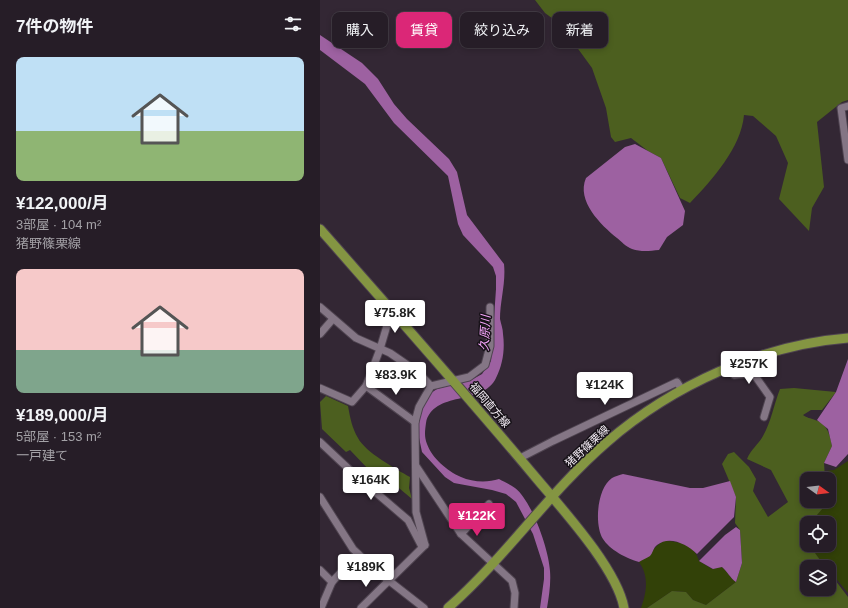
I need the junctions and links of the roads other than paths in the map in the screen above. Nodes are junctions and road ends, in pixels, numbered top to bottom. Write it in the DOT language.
graph roads {
  1 [pos="848,106"];
  2 [pos="848,160"];
  3 [pos="321,232"];
  4 [pos="320,307"];
  5 [pos="490,307"];
  6 [pos="393,310"];
  7 [pos="332,320"];
  8 [pos="320,334"];
  9 [pos="848,338"];
  10 [pos="380,349"];
  11 [pos="729,368"];
  12 [pos="454,381"];
  13 [pos="366,386"];
  14 [pos="432,386"];
  15 [pos="320,388"];
  16 [pos="682,390"];
  17 [pos="764,417"];
  18 [pos="415,422"];
  19 [pos="320,442"];
  20 [pos="520,458"];
  21 [pos="416,466"];
  22 [pos="552,497"];
  23 [pos="320,498"];
  24 [pos="488,504"];
  25 [pos="461,534"];
  26 [pos="426,545"];
  27 [pos="358,554"];
  28 [pos="493,564"];
  29 [pos="320,570"];
  30 [pos="388,581"];
  31 [pos="332,582"];
  32 [pos="322,608"];
  33 [pos="360,608"];
  34 [pos="424,608"];
  35 [pos="448,608"];
  36 [pos="514,608"];
  37 [pos="624,608"];
  1 -- 2 [label="street"];
  3 -- 6 [label="main road, 福岡直方線"];
  4 -- 7 [label="street"];
  5 -- 12 [label="street"];
  6 -- 10 [label="street"];
  6 -- 12 [label="main road, 福岡直方線"];
  7 -- 8 [label="street"];
  7 -- 10 [label="street"];
  9 -- 11 [label="main road, 猪野篠栗線"];
  10 -- 13 [label="street"];
  10 -- 14 [label="street"];
  11 -- 16 [label="main road, 猪野篠栗線"];
  11 -- 17 [label="street"];
  12 -- 14 [label="street"];
  12 -- 20 [label="main road, 福岡直方線"];
  13 -- 15 [label="street"];
  13 -- 18 [label="street"];
  14 -- 18 [label="street"];
  16 -- 20 [label="street"];
  16 -- 22 [label="main road, 猪野篠栗線"];
  18 -- 21 [label="street"];
  19 -- 26 [label="street"];
  20 -- 22 [label="main road, 福岡直方線"];
  21 -- 25 [label="street"];
  21 -- 26 [label="street"];
  22 -- 28 [label="main road, 猪野篠栗線"];
  22 -- 37 [label="main road, 福岡直方線"];
  23 -- 27 [label="street"];
  24 -- 25 [label="street"];
  25 -- 28 [label="street"];
  26 -- 30 [label="street"];
  27 -- 30 [label="street"];
  27 -- 31 [label="street"];
  28 -- 35 [label="main road, 猪野篠栗線"];
  28 -- 36 [label="street"];
  29 -- 31 [label="street"];
  30 -- 33 [label="street"];
  30 -- 34 [label="street"];
  31 -- 32 [label="street"];
}
